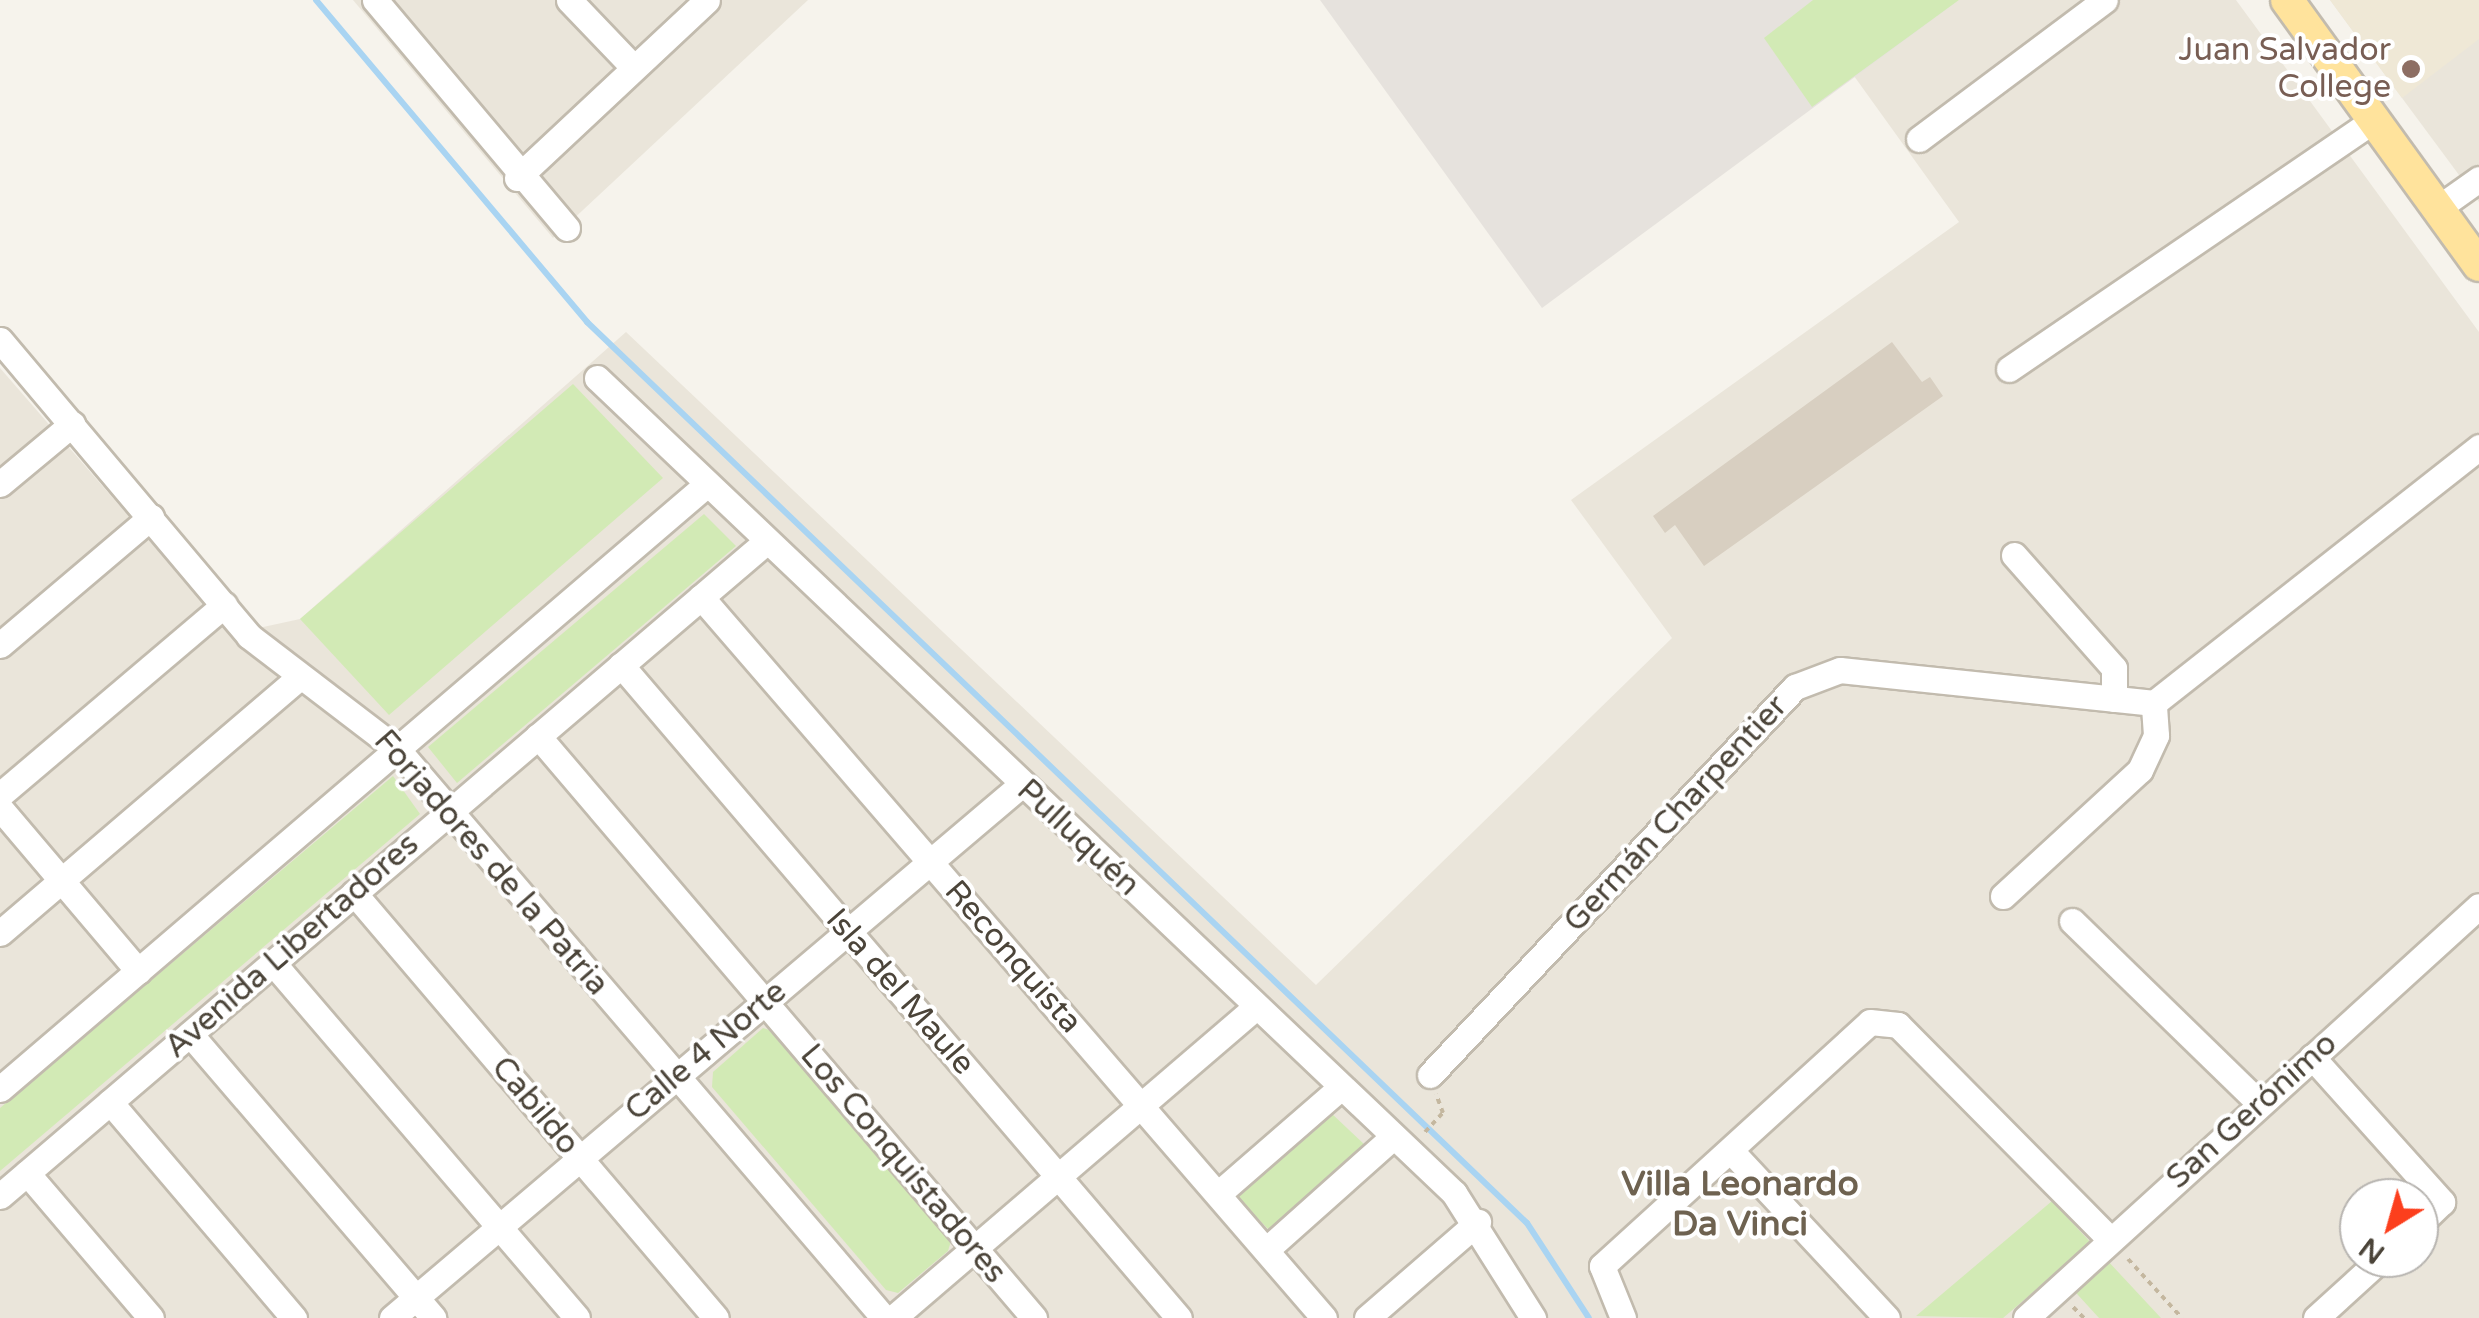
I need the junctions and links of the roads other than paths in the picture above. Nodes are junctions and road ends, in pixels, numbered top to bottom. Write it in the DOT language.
graph roads {
  1 [pos="374,0"];
  2 [pos="568,0"];
  3 [pos="707,0"];
  4 [pos="2106,0"];
  5 [pos="2287,0"];
  6 [pos="633,68"];
  7 [pos="2374,120"];
  8 [pos="1918,139"];
  9 [pos="517,178"];
  10 [pos="2479,179"];
  11 [pos="2438,208"];
  12 [pos="568,228"];
  13 [pos="2479,265"];
  14 [pos="0,340"];
  15 [pos="2009,369"];
  16 [pos="597,378"];
  17 [pos="72,424"];
  18 [pos="2479,447"];
  19 [pos="0,484"];
  20 [pos="707,484"];
  21 [pos="151,517"];
  22 [pos="766,541"];
  23 [pos="2014,555"];
  24 [pos="701,597"];
  25 [pos="224,604"];
  26 [pos="0,645"];
  27 [pos="621,665"];
  28 [pos="300,677"];
  29 [pos="2114,699"];
  30 [pos="2154,703"];
  31 [pos="538,736"];
  32 [pos="397,750"];
  33 [pos="1021,785"];
  34 [pos="0,795"];
  35 [pos="0,808"];
  36 [pos="450,812"];
  37 [pos="930,862"];
  38 [pos="62,881"];
  39 [pos="354,893"];
  40 [pos="2003,896"];
  41 [pos="2479,906"];
  42 [pos="2072,921"];
  43 [pos="848,931"];
  44 [pos="0,934"];
  45 [pos="273,963"];
  46 [pos="138,971"];
  47 [pos="765,1002"];
  48 [pos="1256,1007"];
  49 [pos="190,1034"];
  50 [pos="2312,1057"];
  51 [pos="1430,1074"];
  52 [pos="677,1076"];
  53 [pos="1341,1087"];
  54 [pos="0,1089"];
  55 [pos="110,1102"];
  56 [pos="2260,1104"];
  57 [pos="1141,1106"];
  58 [pos="1394,1136"];
  59 [pos="1732,1152"];
  60 [pos="580,1158"];
  61 [pos="27,1173"];
  62 [pos="1058,1177"];
  63 [pos="2420,1178"];
  64 [pos="1218,1194"];
  65 [pos="0,1196"];
  66 [pos="1478,1222"];
  67 [pos="499,1227"];
  68 [pos="2110,1239"];
  69 [pos="974,1248"];
  70 [pos="1266,1250"];
  71 [pos="2360,1278"];
  72 [pos="416,1298"];
  73 [pos="151,1318"];
  74 [pos="294,1318"];
  75 [pos="392,1318"];
  76 [pos="433,1318"];
  77 [pos="577,1318"];
  78 [pos="716,1318"];
  79 [pos="884,1318"];
  80 [pos="893,1318"];
  81 [pos="1034,1318"];
  82 [pos="1178,1318"];
  83 [pos="1324,1318"];
  84 [pos="1367,1318"];
  85 [pos="1533,1318"];
  86 [pos="1623,1318"];
  87 [pos="1887,1318"];
  88 [pos="2026,1318"];
  89 [pos="2316,1318"];
  1 -- 9 [label="street"];
  2 -- 6 [label="street"];
  3 -- 6 [label="street"];
  4 -- 8 [label="street"];
  5 -- 7 [label="main road"];
  6 -- 9 [label="street"];
  7 -- 11 [label="main road"];
  7 -- 15 [label="street"];
  9 -- 12 [label="street"];
  10 -- 11 [label="street"];
  11 -- 13 [label="main road"];
  14 -- 17 [label="street, Forjadores de la Patria"];
  16 -- 20 [label="street, Pulluquén"];
  17 -- 19 [label="street"];
  17 -- 21 [label="street, Forjadores de la Patria"];
  18 -- 30 [label="street"];
  20 -- 22 [label="street, Pulluquén"];
  20 -- 32 [label="street"];
  21 -- 25 [label="street, Forjadores de la Patria"];
  21 -- 26 [label="street"];
  22 -- 24 [label="street, Avenida Libertadores"];
  22 -- 33 [label="street, Pulluquén"];
  23 -- 29 [label="street"];
  24 -- 27 [label="street, Avenida Libertadores"];
  24 -- 37 [label="street, Reconquista"];
  25 -- 28 [label="street, Forjadores de la Patria"];
  25 -- 34 [label="street"];
  27 -- 31 [label="street, Avenida Libertadores"];
  27 -- 43 [label="street, Isla del Maule"];
  28 -- 32 [label="street, Forjadores de la Patria"];
  28 -- 38 [label="street"];
  29 -- 30 [label="street, Germán Charpentier"];
  29 -- 51 [label="street, Germán Charpentier"];
  30 -- 40 [label="street"];
  31 -- 36 [label="street, Avenida Libertadores"];
  31 -- 47 [label="street, Los Conquistadores"];
  32 -- 36 [label="street, Forjadores de la Patria"];
  32 -- 46 [label="street"];
  33 -- 37 [label="street, Calle 4 Norte"];
  33 -- 48 [label="street, Pulluquén"];
  35 -- 38 [label="street"];
  36 -- 39 [label="street, Avenida Libertadores"];
  36 -- 52 [label="street, Forjadores de la Patria"];
  37 -- 43 [label="street, Calle 4 Norte"];
  37 -- 57 [label="street, Reconquista"];
  38 -- 44 [label="street"];
  38 -- 46 [label="street"];
  39 -- 45 [label="street, Avenida Libertadores"];
  39 -- 60 [label="street, Cabildo"];
  41 -- 50 [label="street, San Gerónimo"];
  42 -- 56 [label="street"];
  43 -- 47 [label="street, Calle 4 Norte"];
  43 -- 62 [label="street, Isla del Maule"];
  45 -- 49 [label="street, Avenida Libertadores"];
  45 -- 67 [label="street"];
  46 -- 54 [label="street"];
  47 -- 52 [label="street, Calle 4 Norte"];
  47 -- 69 [label="street, Los Conquistadores"];
  48 -- 53 [label="street, Pulluquén"];
  48 -- 57 [label="street"];
  49 -- 55 [label="street, Avenida Libertadores"];
  49 -- 72 [label="street"];
  50 -- 56 [label="street, San Gerónimo"];
  50 -- 63 [label="street"];
  52 -- 60 [label="street, Calle 4 Norte"];
  52 -- 79 [label="street, Forjadores de la Patria"];
  53 -- 58 [label="street, Pulluquén"];
  53 -- 64 [label="street"];
  55 -- 61 [label="street, Avenida Libertadores"];
  55 -- 74 [label="street"];
  56 -- 68 [label="street, San Gerónimo"];
  57 -- 62 [label="street"];
  57 -- 64 [label="street, Reconquista"];
  58 -- 66 [label="street, Pulluquén"];
  58 -- 70 [label="street"];
  59 -- 68 [label="street"];
  59 -- 86 [label="street"];
  59 -- 87 [label="street"];
  60 -- 67 [label="street, Calle 4 Norte"];
  60 -- 78 [label="street, Cabildo"];
  61 -- 65 [label="street, Avenida Libertadores"];
  61 -- 73 [label="street"];
  62 -- 69 [label="street"];
  62 -- 82 [label="street, Isla del Maule"];
  64 -- 70 [label="street, Reconquista"];
  66 -- 84 [label="street"];
  66 -- 85 [label="street, Pulluquén"];
  67 -- 72 [label="street, Calle 4 Norte"];
  67 -- 77 [label="street"];
  68 -- 88 [label="street, San Gerónimo"];
  69 -- 80 [label="street"];
  69 -- 81 [label="street, Los Conquistadores"];
  70 -- 83 [label="street, Reconquista"];
  71 -- 89 [label="street"];
  72 -- 75 [label="street, Calle 4 Norte"];
  72 -- 76 [label="street"];
}
